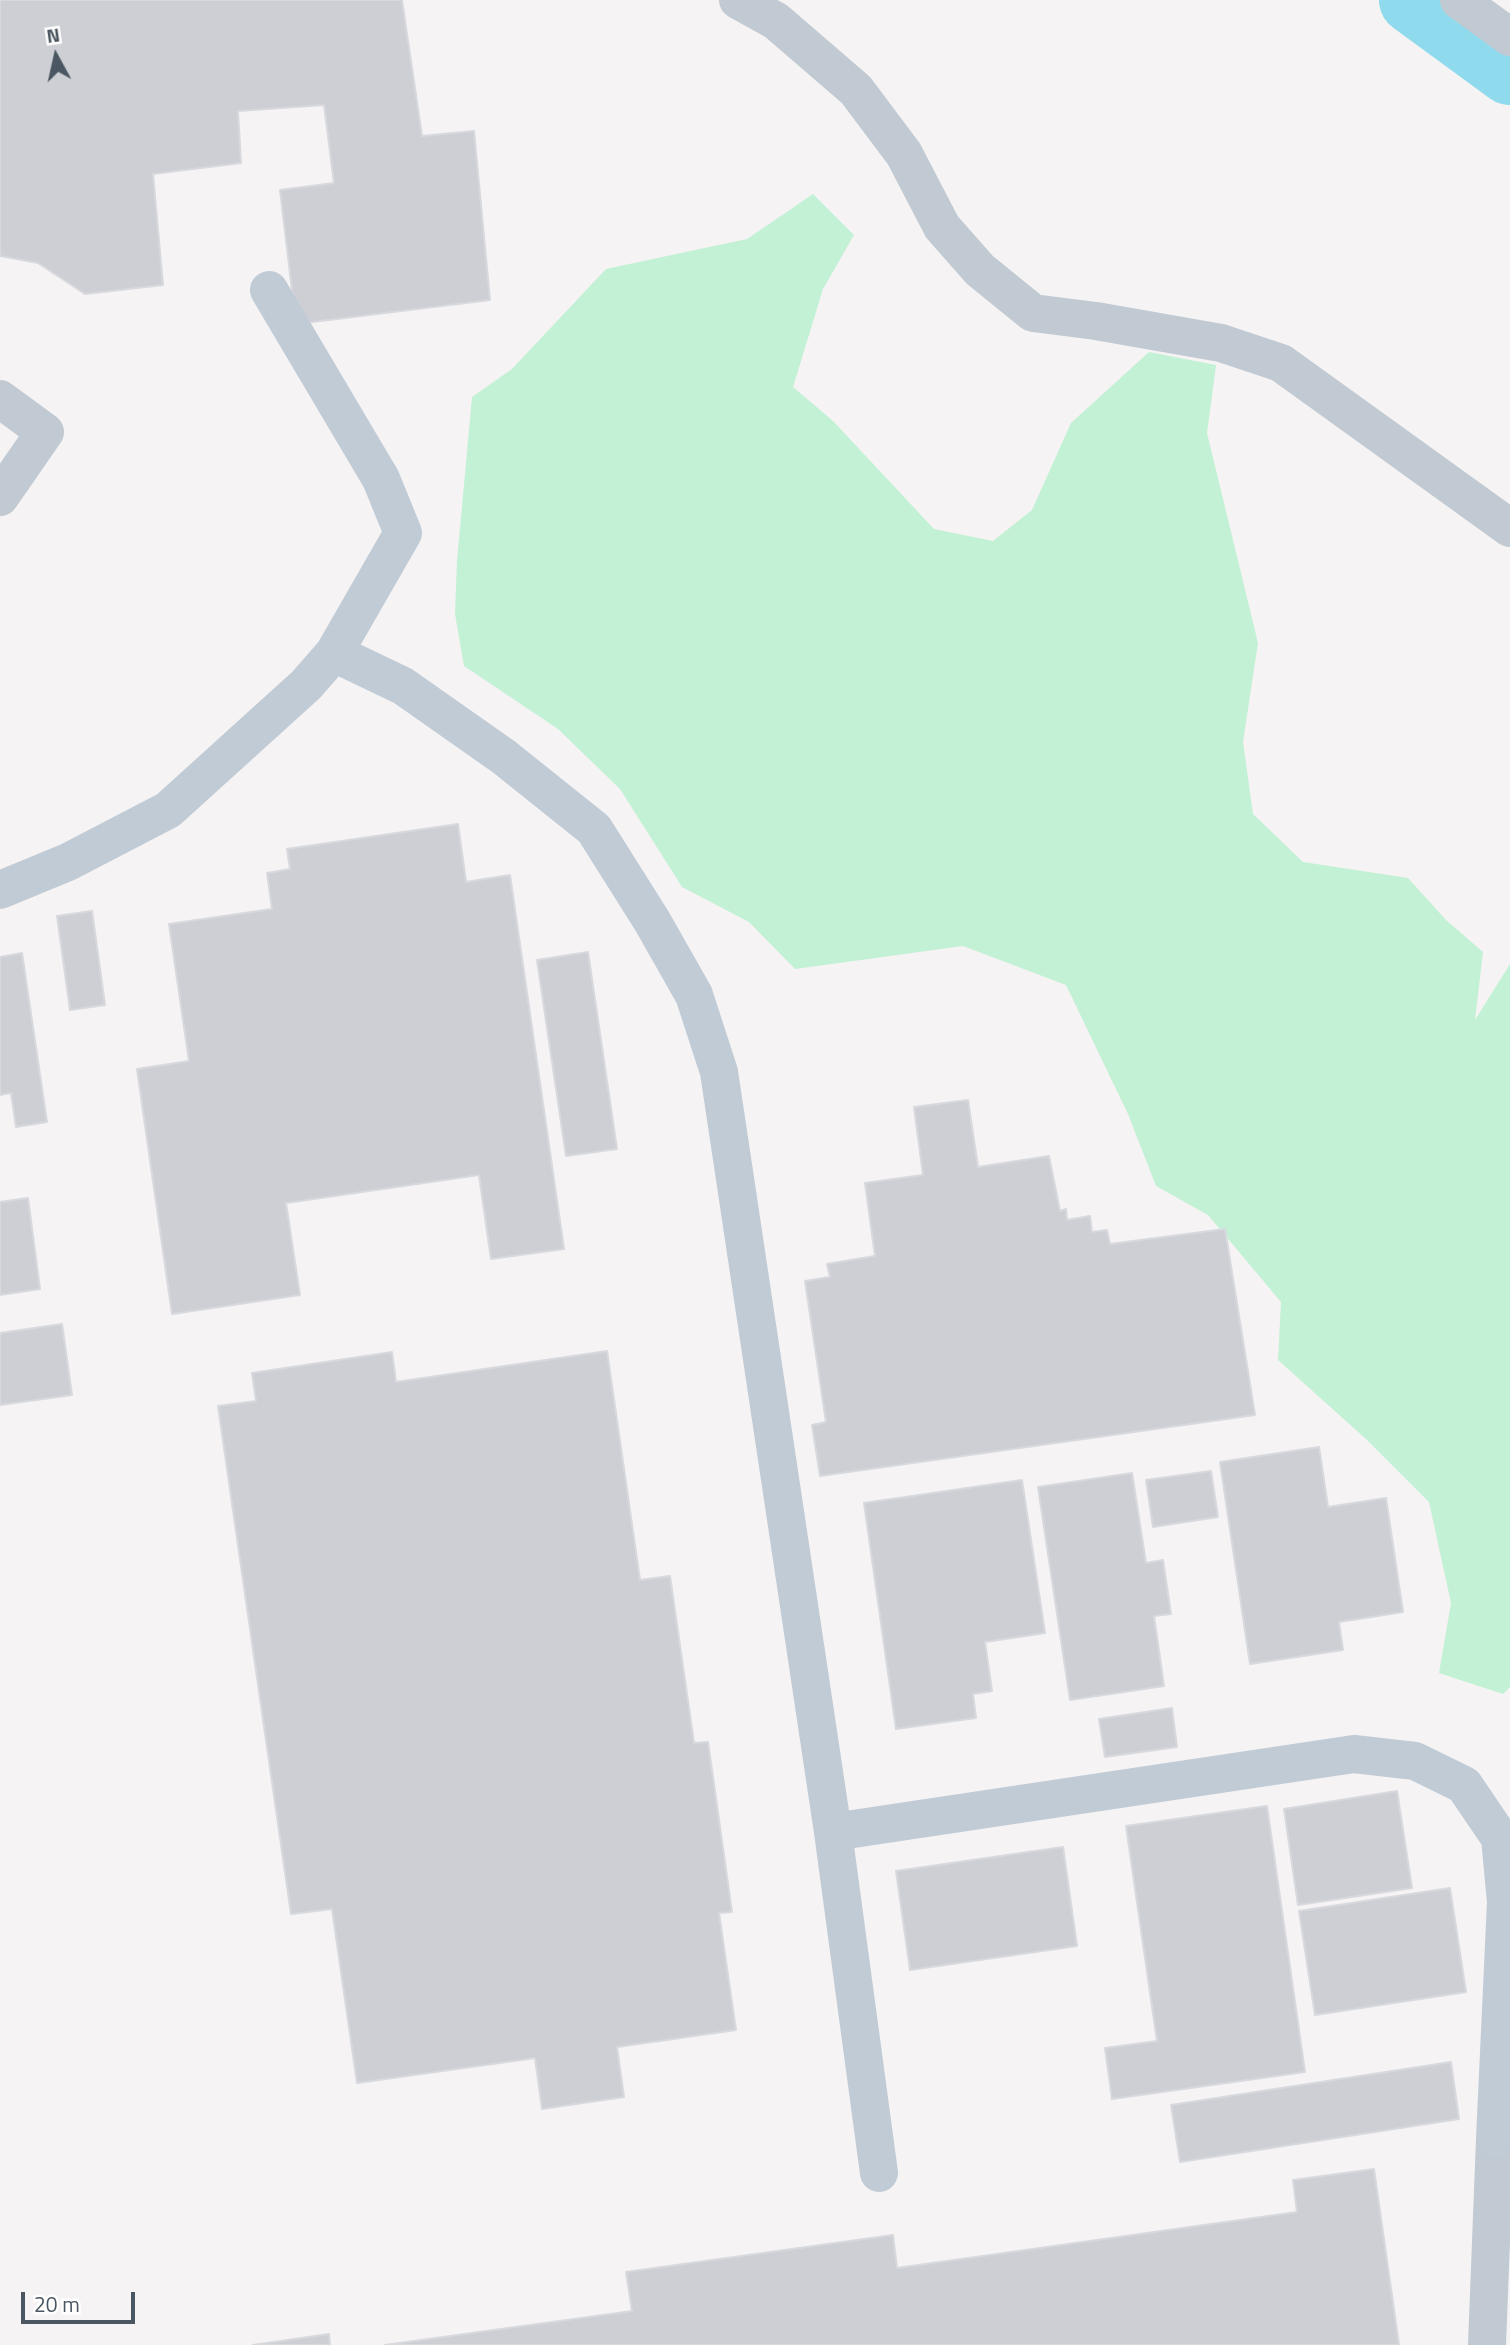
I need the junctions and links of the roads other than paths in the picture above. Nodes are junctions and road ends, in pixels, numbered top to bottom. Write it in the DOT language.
graph roads {
  1 [pos="738,0"];
  2 [pos="1459,0"];
  3 [pos="1510,37"];
  4 [pos="269,290"];
  5 [pos="0,399"];
  6 [pos="0,497"];
  7 [pos="1510,528"];
  8 [pos="334,653"];
  9 [pos="2,884"];
  10 [pos="833,1832"];
  11 [pos="879,2173"];
  12 [pos="1488,2345"];
  1 -- 7 [label="street"];
  2 -- 3 [label="street"];
  4 -- 8 [label="street"];
  5 -- 6 [label="street"];
  8 -- 9 [label="street"];
  8 -- 10 [label="street"];
  10 -- 11 [label="street"];
  10 -- 12 [label="street"];
}
